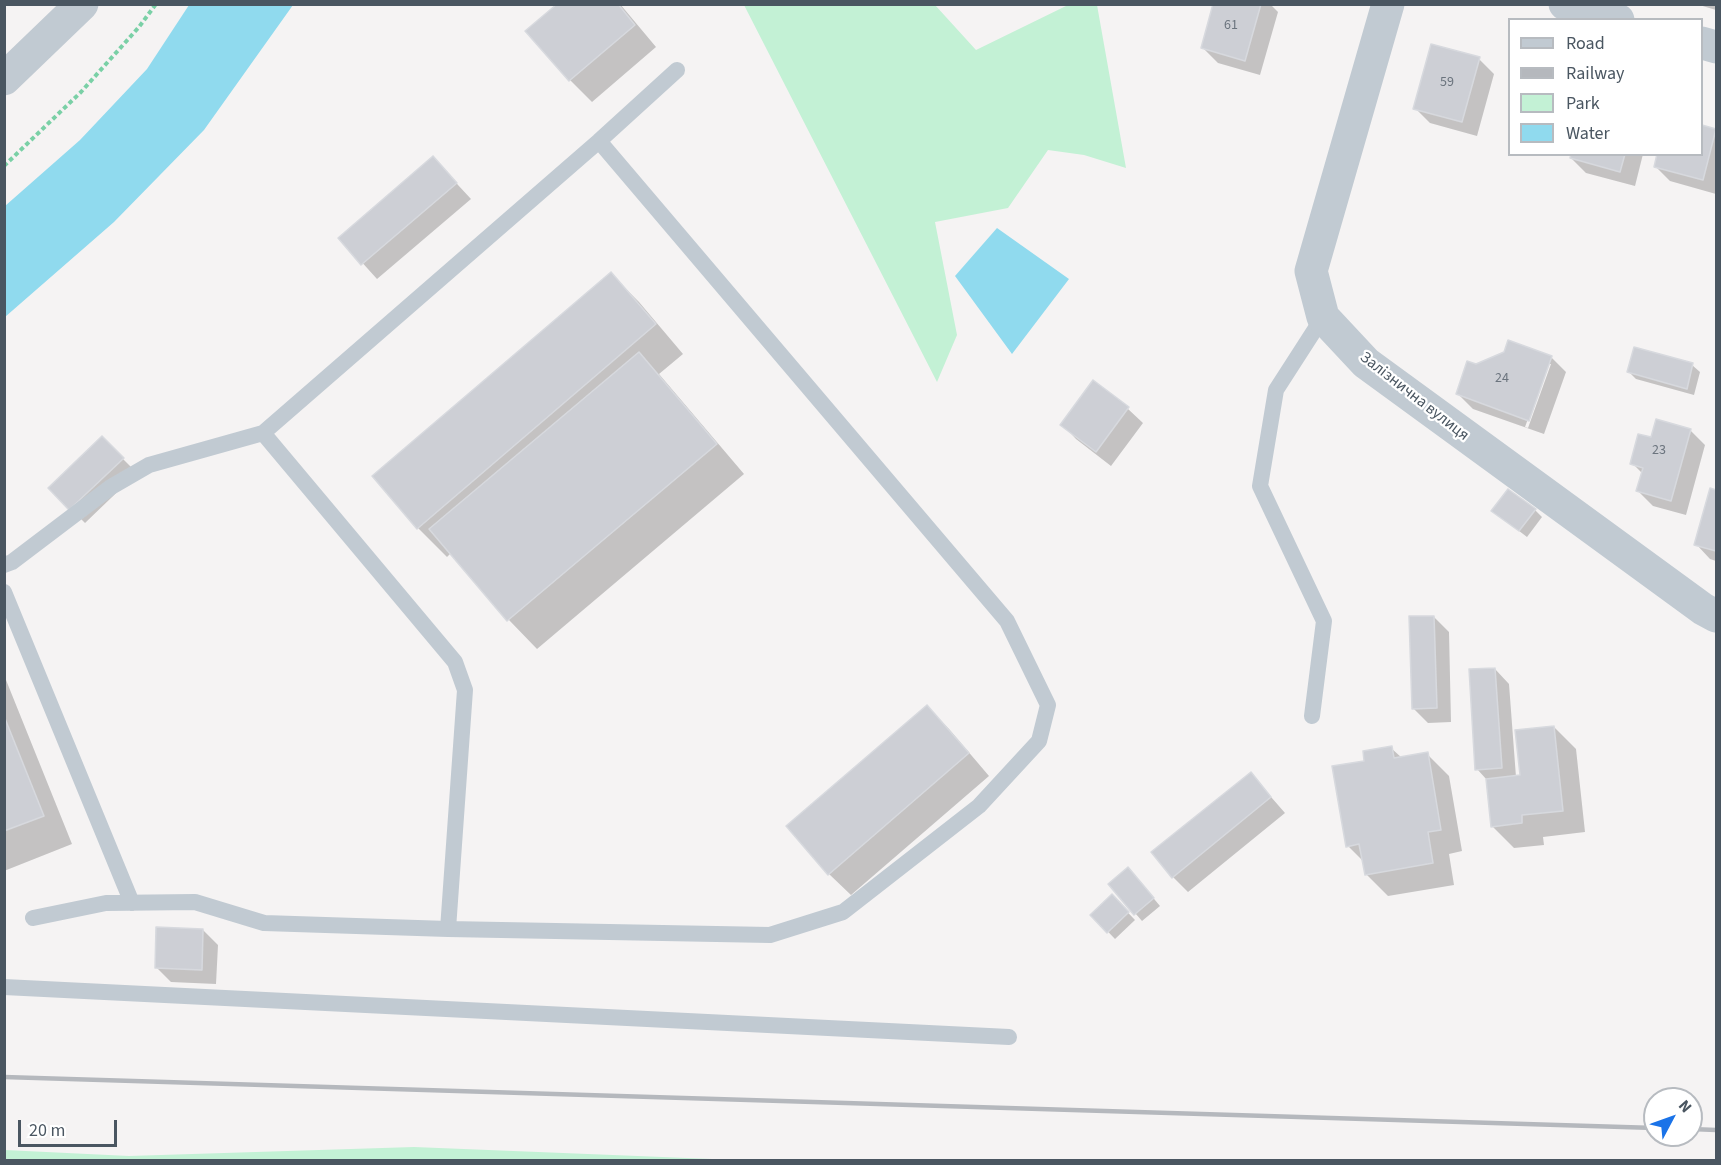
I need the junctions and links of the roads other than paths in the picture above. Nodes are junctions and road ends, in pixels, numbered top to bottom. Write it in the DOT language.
graph roads {
  1 [pos="82,4"];
  2 [pos="1388,4"];
  3 [pos="1565,4"];
  4 [pos="1611,18"];
  5 [pos="677,70"];
  6 [pos="4,79"];
  7 [pos="599,141"];
  8 [pos="1323,317"];
  9 [pos="263,433"];
  10 [pos="4,565"];
  11 [pos="4,592"];
  12 [pos="1716,616"];
  13 [pos="1312,716"];
  14 [pos="132,903"];
  15 [pos="33,918"];
  16 [pos="448,929"];
  17 [pos="4,987"];
  18 [pos="1009,1037"];
  1 -- 6 [label="street"];
  2 -- 8 [label="street, Залізнична вулиця"];
  3 -- 4 [label="street"];
  5 -- 7 [label="lane"];
  7 -- 9 [label="lane"];
  7 -- 16 [label="lane"];
  8 -- 12 [label="street, Залізнична вулиця"];
  8 -- 13 [label="lane"];
  9 -- 10 [label="lane"];
  9 -- 16 [label="lane"];
  11 -- 14 [label="lane"];
  14 -- 15 [label="lane"];
  14 -- 16 [label="lane"];
  17 -- 18 [label="lane"];
}
